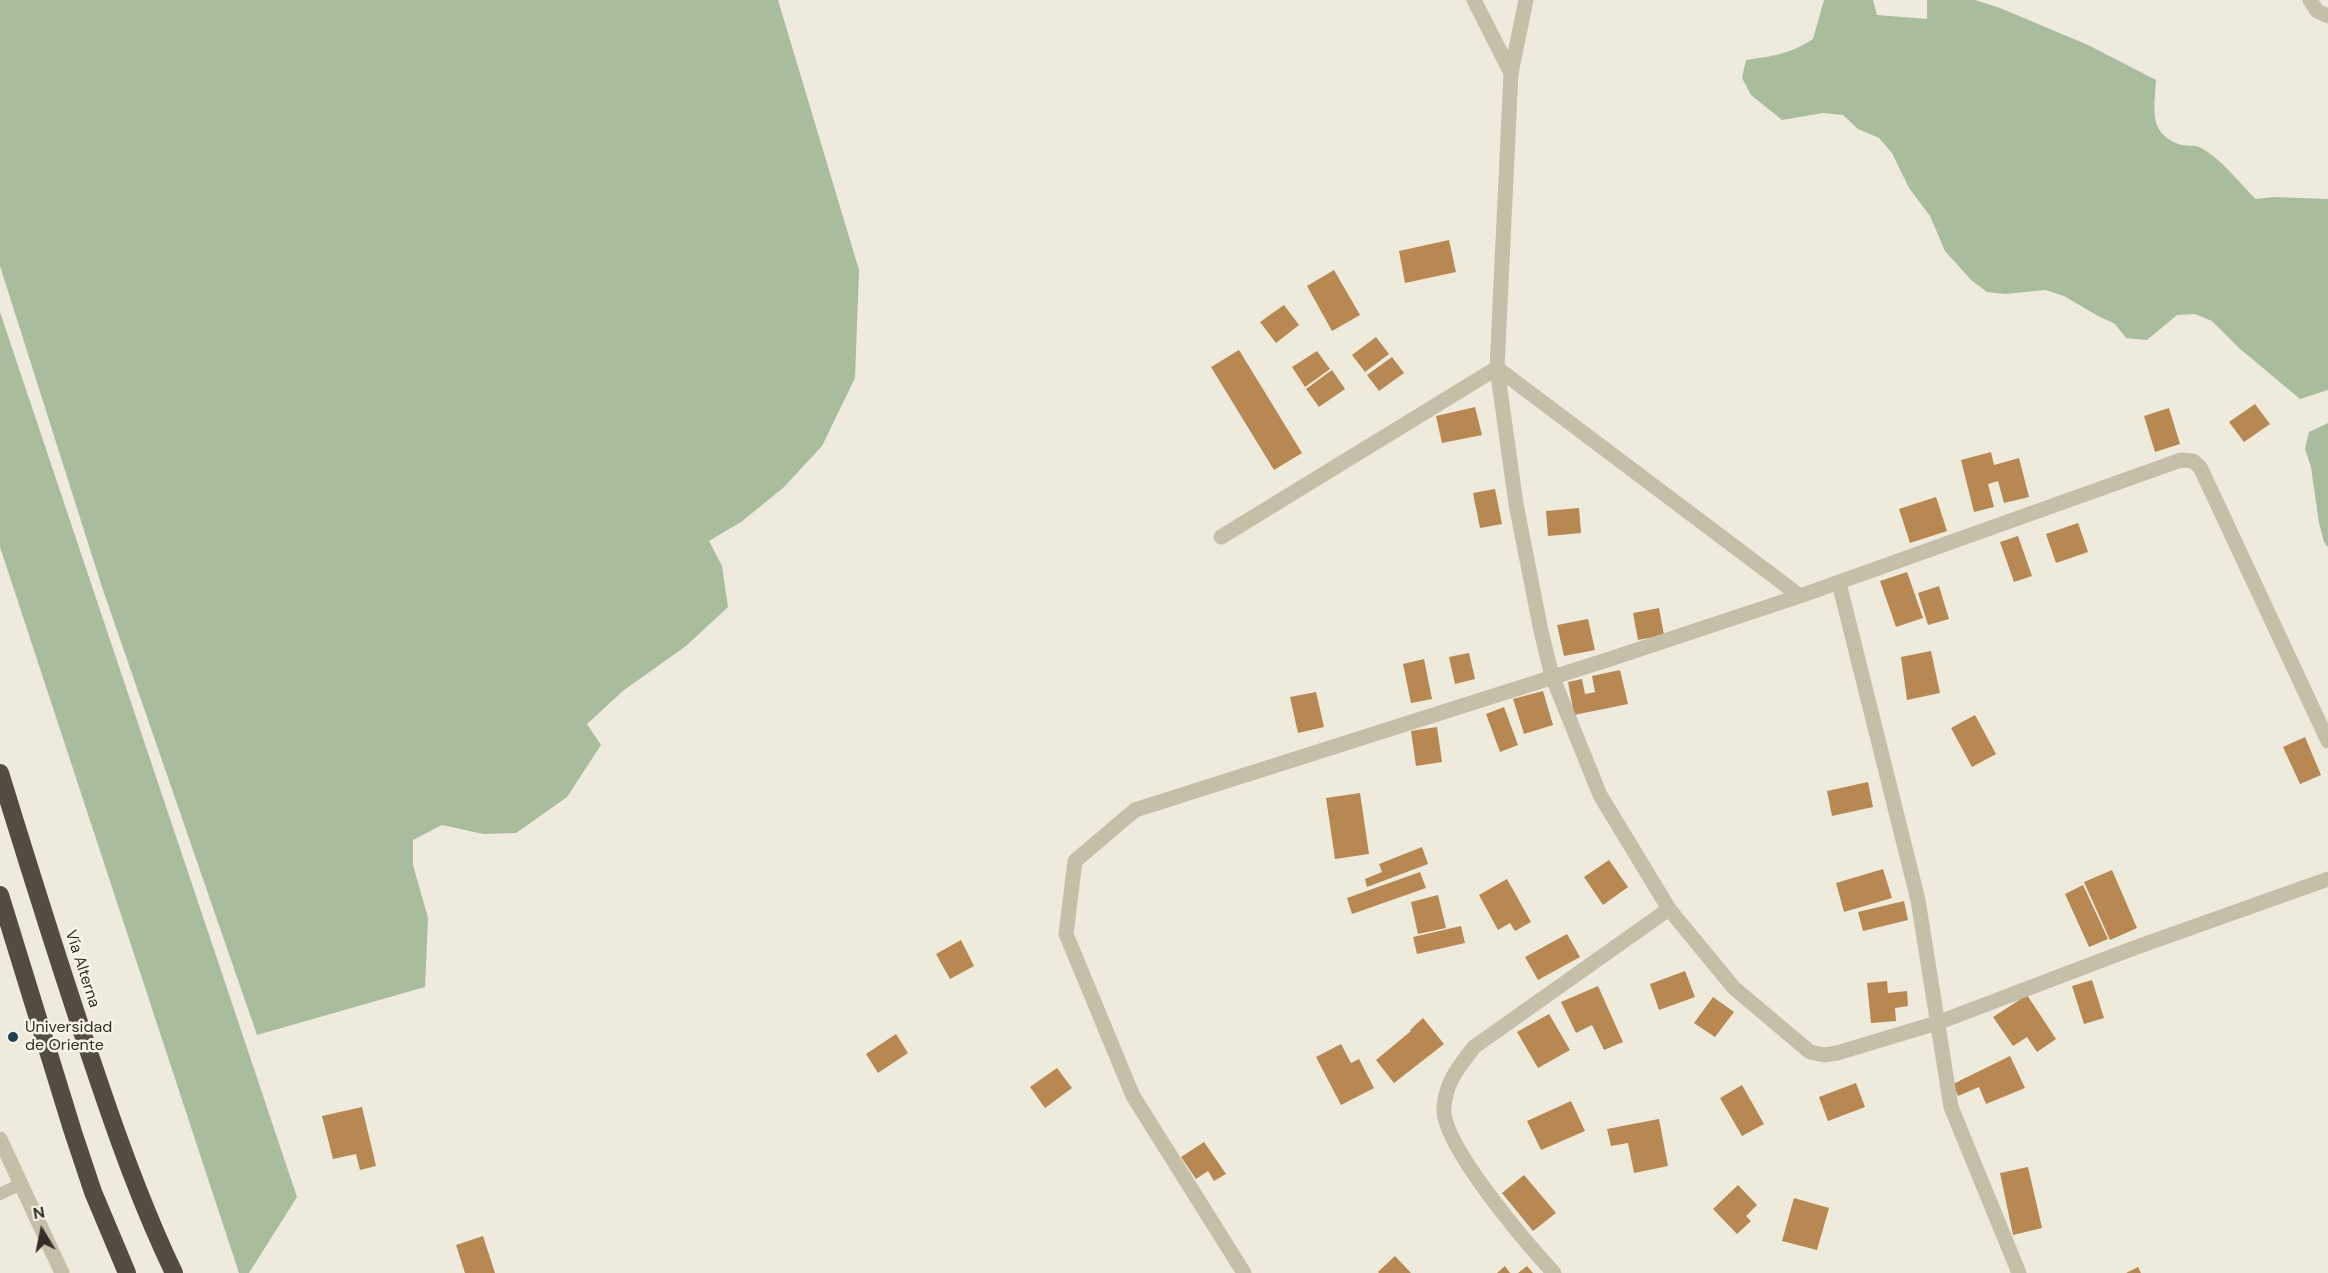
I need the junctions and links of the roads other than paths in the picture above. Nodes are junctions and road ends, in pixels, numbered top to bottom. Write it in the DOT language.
graph roads {
  1 [pos="1474,0"];
  2 [pos="1526,0"];
  3 [pos="2310,0"];
  4 [pos="2328,16"];
  5 [pos="1511,73"];
  6 [pos="1497,368"];
  7 [pos="1221,537"];
  8 [pos="1839,583"];
  9 [pos="1800,596"];
  10 [pos="1552,676"];
  11 [pos="2328,741"];
  12 [pos="0,773"];
  13 [pos="2328,879"];
  14 [pos="0,895"];
  15 [pos="1669,909"];
  16 [pos="1937,1023"];
  17 [pos="0,1138"];
  18 [pos="21,1184"];
  19 [pos="0,1194"];
  20 [pos="62,1273"];
  21 [pos="127,1273"];
  22 [pos="174,1273"];
  23 [pos="1244,1273"];
  24 [pos="1554,1273"];
  25 [pos="2019,1273"];
  1 -- 5 [label="street"];
  2 -- 5 [label="street"];
  3 -- 4 [label="street"];
  5 -- 6 [label="street"];
  6 -- 7 [label="street"];
  6 -- 9 [label="street"];
  6 -- 10 [label="street"];
  8 -- 9 [label="street"];
  8 -- 11 [label="street"];
  8 -- 16 [label="street"];
  9 -- 10 [label="street"];
  10 -- 15 [label="street"];
  10 -- 23 [label="street"];
  12 -- 22 [label="highway, Vía Alterna"];
  13 -- 16 [label="street"];
  14 -- 21 [label="highway"];
  15 -- 16 [label="street"];
  15 -- 24 [label="street"];
  16 -- 25 [label="street"];
  17 -- 18 [label="street"];
  18 -- 19 [label="lane"];
  18 -- 20 [label="street"];
}
